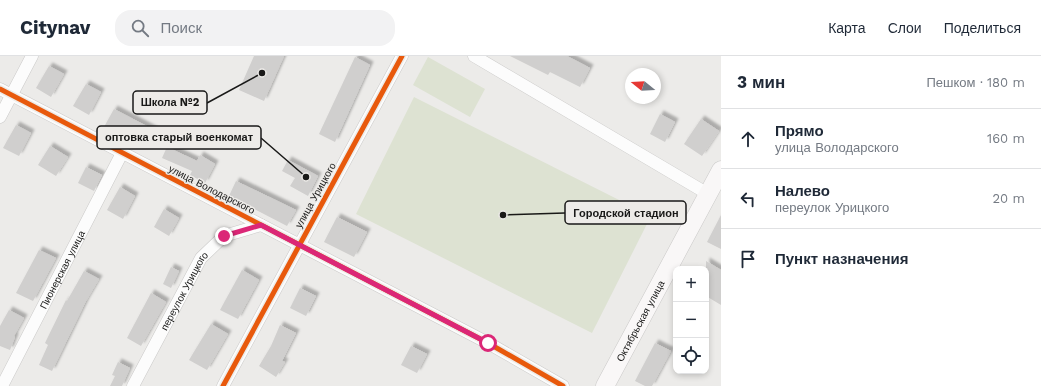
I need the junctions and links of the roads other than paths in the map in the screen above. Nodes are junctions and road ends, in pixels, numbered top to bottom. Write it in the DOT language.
graph roads {
  1 [pos="32,56"];
  2 [pos="402,56"];
  3 [pos="474,56"];
  4 [pos="0,89"];
  5 [pos="11,95"];
  6 [pos="0,117"];
  7 [pos="122,153"];
  8 [pos="721,170"];
  9 [pos="708,194"];
  10 [pos="261,225"];
  11 [pos="298,244"];
  12 [pos="2,386"];
  13 [pos="133,386"];
  14 [pos="223,386"];
  15 [pos="563,386"];
  16 [pos="605,386"];
  1 -- 5 [label="street"];
  2 -- 11 [label="street, улица Урицкого"];
  3 -- 9 [label="street"];
  4 -- 5 [label="street, улица Володарского"];
  5 -- 6 [label="street"];
  5 -- 7 [label="street, улица Володарского"];
  7 -- 10 [label="street, улица Володарского"];
  7 -- 12 [label="street, Пионерская улица"];
  8 -- 9 [label="street, Октябрьская улица"];
  9 -- 16 [label="street, Октябрьская улица"];
  10 -- 11 [label="street, улица Володарского"];
  10 -- 13 [label="street, переулок Урицкого"];
  11 -- 14 [label="street, улица Урицкого"];
  11 -- 15 [label="street, улица Володарского"];
}
